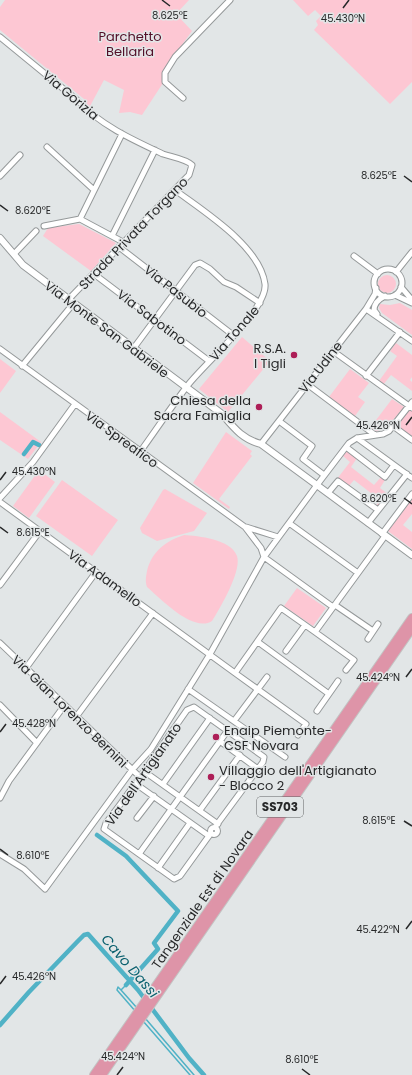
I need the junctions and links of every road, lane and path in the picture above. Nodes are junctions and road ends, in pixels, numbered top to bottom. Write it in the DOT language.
graph roads {
  1 [pos="230,0"];
  2 [pos="0,37"];
  3 [pos="183,98"];
  4 [pos="121,132"];
  5 [pos="47,147"];
  6 [pos="155,150"];
  7 [pos="20,154"];
  8 [pos="191,163"];
  9 [pos="0,176"];
  10 [pos="94,190"];
  11 [pos="175,190"];
  12 [pos="80,219"];
  13 [pos="44,226"];
  14 [pos="36,231"];
  15 [pos="112,236"];
  16 [pos="0,238"];
  17 [pos="123,242"];
  18 [pos="120,247"];
  19 [pos="412,252"];
  20 [pos="14,254"];
  21 [pos="354,256"];
  22 [pos="396,272"];
  23 [pos="94,274"];
  24 [pos="378,274"];
  25 [pos="376,288"];
  26 [pos="401,288"];
  27 [pos="176,290"];
  28 [pos="395,295"];
  29 [pos="385,296"];
  30 [pos="412,300"];
  31 [pos="71,302"];
  32 [pos="260,303"];
  33 [pos="412,304"];
  34 [pos="366,309"];
  35 [pos="154,320"];
  36 [pos="384,320"];
  37 [pos="400,332"];
  38 [pos="233,335"];
  39 [pos="412,341"];
  40 [pos="0,349"];
  41 [pos="133,349"];
  42 [pos="333,351"];
  43 [pos="210,361"];
  44 [pos="22,366"];
  45 [pos="366,376"];
  46 [pos="308,384"];
  47 [pos="186,388"];
  48 [pos="75,404"];
  49 [pos="411,406"];
  50 [pos="279,421"];
  51 [pos="394,426"];
  52 [pos="375,435"];
  53 [pos="357,438"];
  54 [pos="412,440"];
  55 [pos="261,444"];
  56 [pos="346,447"];
  57 [pos="140,452"];
  58 [pos="394,465"];
  59 [pos="407,474"];
  60 [pos="324,475"];
  61 [pos="412,478"];
  62 [pos="317,485"];
  63 [pos="328,493"];
  64 [pos="412,494"];
  65 [pos="0,498"];
  66 [pos="0,502"];
  67 [pos="378,510"];
  68 [pos="289,523"];
  69 [pos="368,523"];
  70 [pos="245,527"];
  71 [pos="40,531"];
  72 [pos="383,535"];
  73 [pos="278,537"];
  74 [pos="412,555"];
  75 [pos="264,557"];
  76 [pos="96,572"];
  77 [pos="358,573"];
  78 [pos="0,586"];
  79 [pos="334,606"];
  80 [pos="153,612"];
  81 [pos="412,618"];
  82 [pos="378,624"];
  83 [pos="305,625"];
  84 [pos="412,628"];
  85 [pos="315,632"];
  86 [pos="373,632"];
  87 [pos="368,639"];
  88 [pos="258,642"];
  89 [pos="0,643"];
  90 [pos="286,651"];
  91 [pos="210,654"];
  92 [pos="26,668"];
  93 [pos="346,670"];
  94 [pos="234,673"];
  95 [pos="267,677"];
  96 [pos="338,681"];
  97 [pos="188,689"];
  98 [pos="258,690"];
  99 [pos="329,694"];
  100 [pos="0,704"];
  101 [pos="64,706"];
  102 [pos="317,710"];
  103 [pos="76,717"];
  104 [pos="210,718"];
  105 [pos="234,722"];
  106 [pos="228,730"];
  107 [pos="298,735"];
  108 [pos="221,742"];
  109 [pos="37,743"];
  110 [pos="240,755"];
  111 [pos="285,757"];
  112 [pos="258,769"];
  113 [pos="132,770"];
  114 [pos="145,772"];
  115 [pos="141,778"];
  116 [pos="136,784"];
  117 [pos="163,784"];
  118 [pos="154,796"];
  119 [pos="181,797"];
  120 [pos="0,798"];
  121 [pos="172,809"];
  122 [pos="200,810"];
  123 [pos="137,818"];
  124 [pos="190,823"];
  125 [pos="217,825"];
  126 [pos="210,834"];
  127 [pos="0,854"];
  128 [pos="139,854"];
  129 [pos="158,868"];
  130 [pos="152,999"];
  131 [pos="142,1013"];
  132 [pos="109,1054"];
  133 [pos="90,1075"];
  134 [pos="94,1075"];
  135 [pos="102,1075"];
  1 -- 3 [label="street"];
  2 -- 4 [label="street, Via Gorizia"];
  4 -- 6 [label="street, Via Gorizia"];
  4 -- 10 [label="street"];
  5 -- 10 [label="street"];
  6 -- 8 [label="street, Via Gorizia"];
  6 -- 15 [label="street"];
  7 -- 9 [label="street"];
  8 -- 11 [label="street, Strada Privata Torgano"];
  10 -- 12 [label="street"];
  11 -- 17 [label="street, Strada Privata Torgano"];
  11 -- 32 [label="street, Via Tonale"];
  12 -- 13 [label="street"];
  12 -- 15 [label="street"];
  14 -- 20 [label="street"];
  15 -- 17 [label="street"];
  16 -- 20 [label="street, Via Monte San Gabriele"];
  17 -- 18 [label="street, Strada Privata Torgano"];
  18 -- 23 [label="street, Strada Privata Torgano"];
  18 -- 27 [label="street, Via Pasubio"];
  19 -- 22 [label="street"];
  20 -- 31 [label="street, Via Monte San Gabriele"];
  21 -- 24 [label="street"];
  22 -- 24 [label="street"];
  22 -- 26 [label="street"];
  23 -- 31 [label="street, Strada Privata Torgano"];
  23 -- 35 [label="street, Via Sabotino"];
  24 -- 25 [label="street"];
  25 -- 29 [label="street"];
  25 -- 34 [label="street, Via Udine"];
  26 -- 28 [label="street"];
  26 -- 30 [label="street"];
  27 -- 32 [label="street"];
  27 -- 35 [label="street"];
  27 -- 38 [label="street, Via Pasubio"];
  28 -- 29 [label="street"];
  28 -- 33 [label="street"];
  29 -- 36 [label="street"];
  31 -- 41 [label="street, Via Monte San Gabriele"];
  31 -- 44 [label="street, Strada Privata Torgano"];
  32 -- 38 [label="street, Via Tonale"];
  34 -- 36 [label="street"];
  34 -- 42 [label="street, Via Udine"];
  35 -- 41 [label="street"];
  35 -- 43 [label="street, Via Sabotino"];
  36 -- 37 [label="street"];
  37 -- 39 [label="street"];
  37 -- 45 [label="street"];
  38 -- 43 [label="street, Via Tonale"];
  40 -- 44 [label="street, Via Spreafico"];
  41 -- 47 [label="street, Via Monte San Gabriele"];
  42 -- 45 [label="street"];
  42 -- 46 [label="street, Via Udine"];
  43 -- 47 [label="street, Via Tonale"];
  44 -- 48 [label="street, Via Spreafico"];
  45 -- 49 [label="street"];
  46 -- 50 [label="street, Via Udine"];
  46 -- 52 [label="street"];
  47 -- 55 [label="street, Via Monte San Gabriele"];
  47 -- 57 [label="street, Via Tonale"];
  48 -- 57 [label="street, Via Spreafico"];
  48 -- 65 [label="street"];
  49 -- 51 [label="street"];
  50 -- 55 [label="street, Via Udine"];
  50 -- 60 [label="street"];
  51 -- 52 [label="street"];
  51 -- 54 [label="street"];
  52 -- 53 [label="street"];
  53 -- 56 [label="street"];
  53 -- 58 [label="street"];
  55 -- 62 [label="street, Via Monte San Gabriele"];
  56 -- 58 [label="street"];
  56 -- 60 [label="street"];
  57 -- 70 [label="street, Via Spreafico"];
  58 -- 59 [label="street"];
  59 -- 61 [label="street"];
  59 -- 67 [label="street"];
  60 -- 62 [label="street"];
  62 -- 63 [label="street, Via Monte San Gabriele"];
  62 -- 68 [label="street"];
  63 -- 67 [label="street"];
  63 -- 69 [label="street, Via Monte San Gabriele"];
  64 -- 72 [label="street"];
  66 -- 71 [label="street, Via Adamello"];
  67 -- 69 [label="street"];
  68 -- 73 [label="street"];
  68 -- 77 [label="street"];
  69 -- 72 [label="street, Via Monte San Gabriele"];
  70 -- 73 [label="street, Via Spreafico"];
  70 -- 75 [label="street, Via Spreafico"];
  71 -- 76 [label="street, Via Adamello"];
  71 -- 78 [label="street"];
  72 -- 74 [label="street, Via Monte San Gabriele"];
  72 -- 77 [label="street"];
  73 -- 75 [label="street"];
  75 -- 79 [label="street"];
  75 -- 91 [label="street"];
  76 -- 80 [label="street, Via Adamello"];
  76 -- 92 [label="street"];
  77 -- 79 [label="street"];
  79 -- 85 [label="street"];
  79 -- 86 [label="street"];
  80 -- 91 [label="street, Via Adamello"];
  80 -- 103 [label="street"];
  81 -- 130 [label="highway, Tangenziale Est di Novara / SS703"];
  82 -- 86 [label="street"];
  83 -- 85 [label="street"];
  83 -- 88 [label="street"];
  83 -- 90 [label="street"];
  84 -- 130 [label="highway, Tangenziale Est di Novara / SS703"];
  85 -- 93 [label="street"];
  86 -- 87 [label="street"];
  88 -- 94 [label="street"];
  88 -- 99 [label="street"];
  89 -- 92 [label="street, Via Gian Lorenzo Bernini"];
  91 -- 94 [label="street, Via Adamello"];
  91 -- 97 [label="street"];
  92 -- 101 [label="street, Via Gian Lorenzo Bernini"];
  94 -- 98 [label="street, Via Adamello"];
  95 -- 98 [label="street"];
  96 -- 99 [label="street"];
  97 -- 105 [label="street"];
  97 -- 113 [label="street"];
  98 -- 105 [label="street"];
  98 -- 107 [label="street, Via Adamello"];
  99 -- 102 [label="street"];
  100 -- 109 [label="street"];
  101 -- 103 [label="street, Via Gian Lorenzo Bernini"];
  101 -- 109 [label="street"];
  103 -- 113 [label="street, Via Gian Lorenzo Bernini"];
  104 -- 106 [label="street, Via dell'Artigianato"];
  104 -- 114 [label="street, Via dell'Artigianato"];
  104 -- 117 [label="street"];
  105 -- 111 [label="street"];
  106 -- 108 [label="street"];
  106 -- 112 [label="street, Via dell'Artigianato"];
  108 -- 110 [label="street"];
  108 -- 119 [label="street"];
  109 -- 120 [label="street"];
  110 -- 112 [label="street"];
  110 -- 122 [label="street"];
  112 -- 125 [label="street"];
  113 -- 115 [label="street, Via Gian Lorenzo Bernini"];
  113 -- 127 [label="street"];
  114 -- 115 [label="street, Via dell'Artigianato"];
  114 -- 117 [label="street"];
  115 -- 116 [label="street, Via dell'Artigianato"];
  116 -- 118 [label="street"];
  116 -- 128 [label="street, Via dell'Artigianato"];
  117 -- 119 [label="street"];
  118 -- 121 [label="street"];
  118 -- 123 [label="street"];
  119 -- 121 [label="street"];
  119 -- 122 [label="street"];
  121 -- 124 [label="street"];
  121 -- 128 [label="street"];
  122 -- 125 [label="street"];
  124 -- 126 [label="street"];
  124 -- 129 [label="street"];
  125 -- 126 [label="street"];
  126 -- 129 [label="street, Via dell'Artigianato"];
  128 -- 129 [label="street, Via dell'Artigianato"];
  130 -- 131 [label="highway, Tangenziale Est di Novara / SS703"];
  131 -- 132 [label="highway, Tangenziale Est di Novara / SS703"];
  131 -- 135 [label="highway, Tangenziale Est di Novara / SS703"];
  132 -- 133 [label="highway, SS703"];
  132 -- 134 [label="highway, Tangenziale Est di Novara / SS703"];
}
